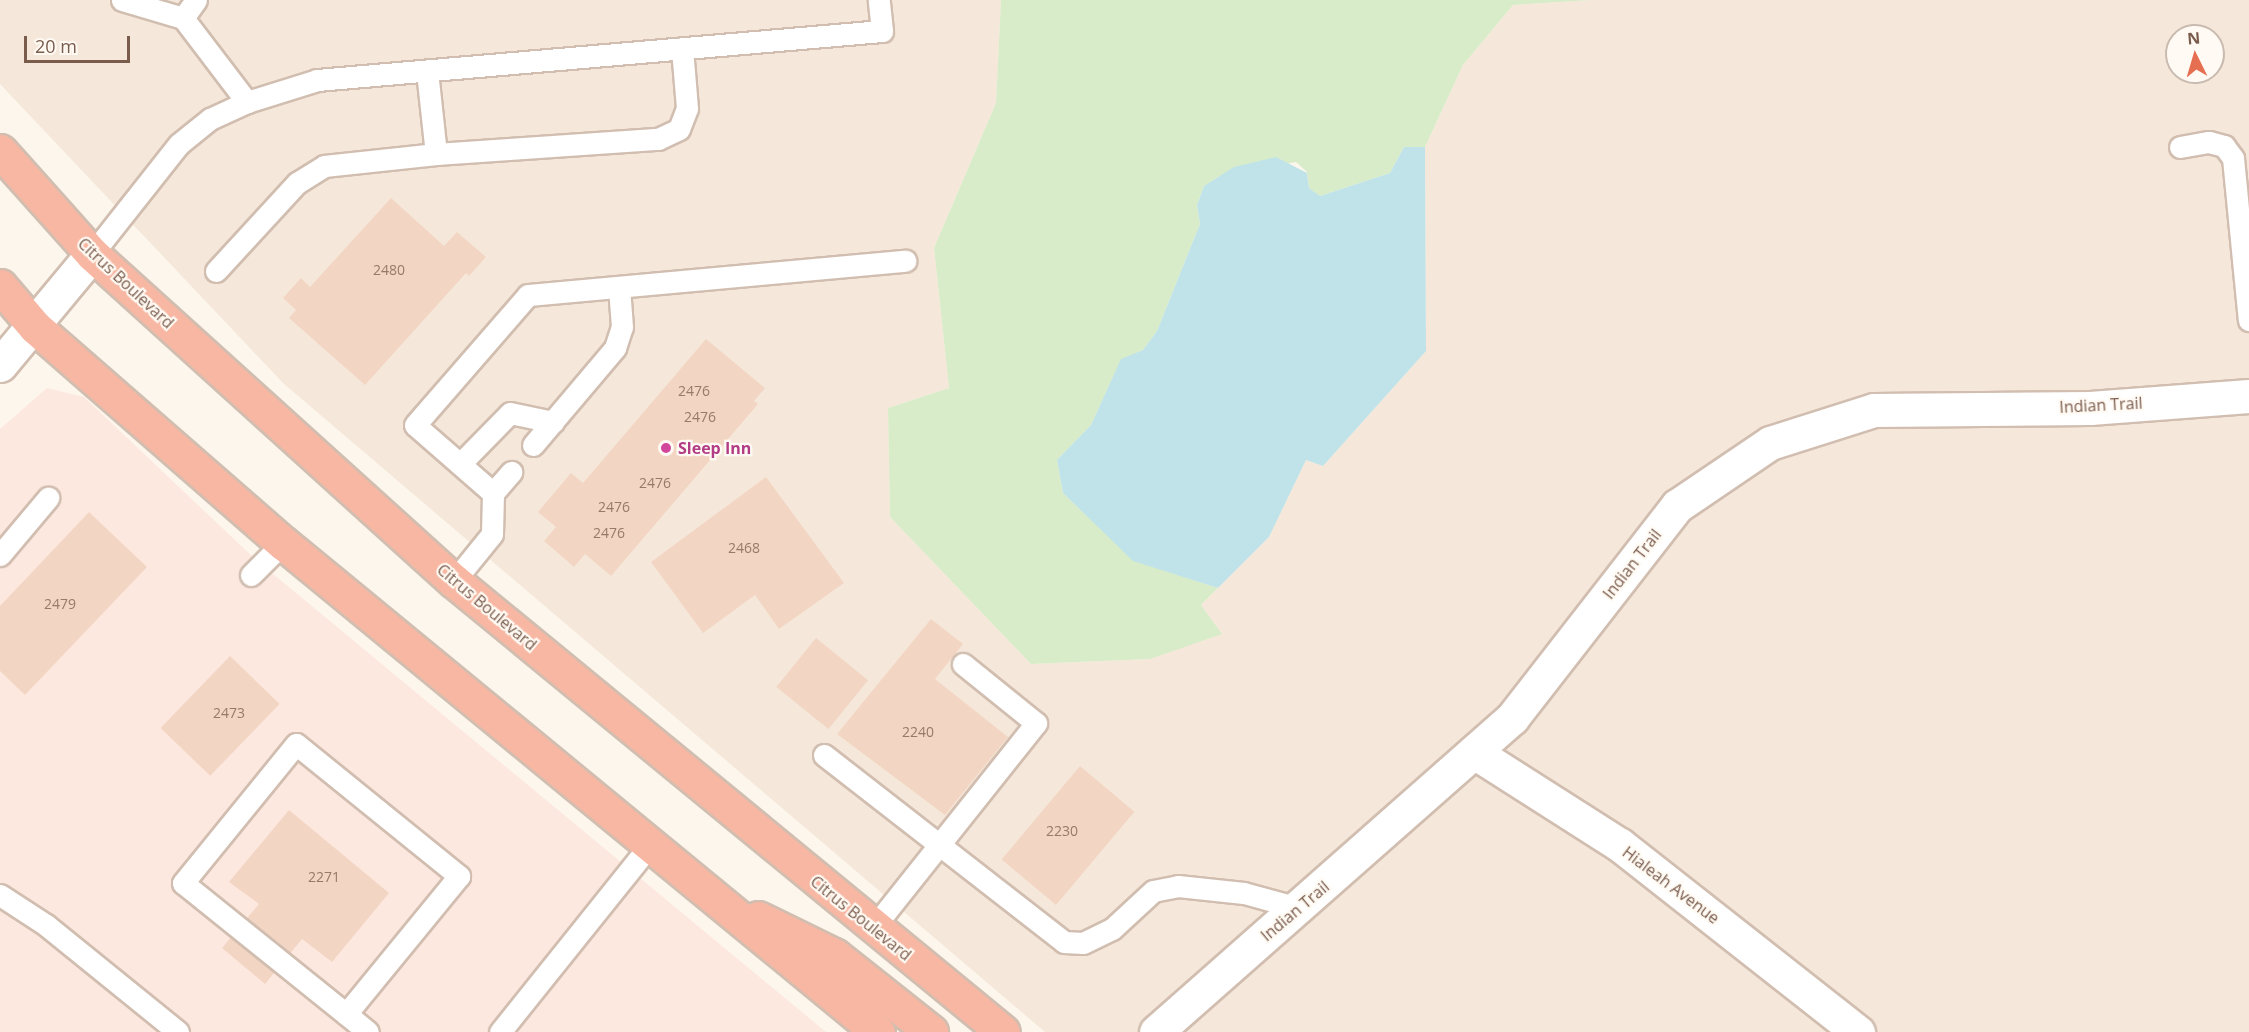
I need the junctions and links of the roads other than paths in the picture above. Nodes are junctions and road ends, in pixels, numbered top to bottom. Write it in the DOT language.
graph roads {
  1 [pos="196,0"];
  2 [pos="879,0"];
  3 [pos="129,1"];
  4 [pos="183,18"];
  5 [pos="682,48"];
  6 [pos="427,71"];
  7 [pos="247,102"];
  8 [pos="2180,147"];
  9 [pos="0,151"];
  10 [pos="436,154"];
  11 [pos="92,254"];
  12 [pos="905,261"];
  13 [pos="216,271"];
  14 [pos="0,286"];
  15 [pos="619,288"];
  16 [pos="2249,320"];
  17 [pos="35,327"];
  18 [pos="0,365"];
  19 [pos="2249,396"];
  20 [pos="553,422"];
  21 [pos="533,445"];
  22 [pos="460,464"];
  23 [pos="511,472"];
  24 [pos="493,494"];
  25 [pos="48,498"];
  26 [pos="283,543"];
  27 [pos="0,555"];
  28 [pos="251,575"];
  29 [pos="454,581"];
  30 [pos="963,664"];
  31 [pos="1474,752"];
  32 [pos="825,755"];
  33 [pos="649,846"];
  34 [pos="937,846"];
  35 [pos="707,894"];
  36 [pos="0,895"];
  37 [pos="1299,908"];
  38 [pos="873,928"];
  39 [pos="346,1014"];
  40 [pos="178,1032"];
  41 [pos="368,1032"];
  42 [pos="500,1032"];
  43 [pos="878,1032"];
  44 [pos="931,1032"];
  45 [pos="1002,1032"];
  46 [pos="1156,1032"];
  47 [pos="1858,1032"];
  1 -- 4 [label="lane"];
  2 -- 5 [label="lane"];
  3 -- 4 [label="lane"];
  4 -- 7 [label="lane"];
  5 -- 6 [label="lane"];
  5 -- 10 [label="lane"];
  6 -- 7 [label="lane"];
  6 -- 10 [label="lane"];
  7 -- 11 [label="lane"];
  8 -- 16 [label="lane"];
  9 -- 11 [label="highway, Citrus Boulevard"];
  10 -- 13 [label="lane"];
  11 -- 17 [label="street"];
  11 -- 29 [label="highway, Citrus Boulevard"];
  12 -- 15 [label="lane"];
  14 -- 17 [label="highway"];
  15 -- 20 [label="lane"];
  15 -- 22 [label="lane"];
  17 -- 18 [label="street"];
  17 -- 26 [label="highway"];
  19 -- 31 [label="street, Indian Trail"];
  20 -- 21 [label="lane"];
  20 -- 22 [label="lane"];
  22 -- 24 [label="lane"];
  23 -- 24 [label="lane"];
  24 -- 29 [label="lane"];
  25 -- 27 [label="lane"];
  26 -- 28 [label="lane"];
  26 -- 33 [label="highway"];
  29 -- 38 [label="highway, Citrus Boulevard"];
  30 -- 34 [label="lane"];
  31 -- 37 [label="street, Indian Trail"];
  31 -- 47 [label="street, Hialeah Avenue"];
  32 -- 34 [label="lane"];
  33 -- 35 [label="highway"];
  33 -- 42 [label="lane"];
  34 -- 37 [label="lane"];
  34 -- 38 [label="lane"];
  35 -- 43 [label="highway"];
  35 -- 44 [label="highway"];
  36 -- 40 [label="lane"];
  37 -- 46 [label="street, Indian Trail"];
  38 -- 45 [label="highway, Citrus Boulevard"];
  39 -- 39 [label="lane"];
  39 -- 41 [label="lane"];
}
